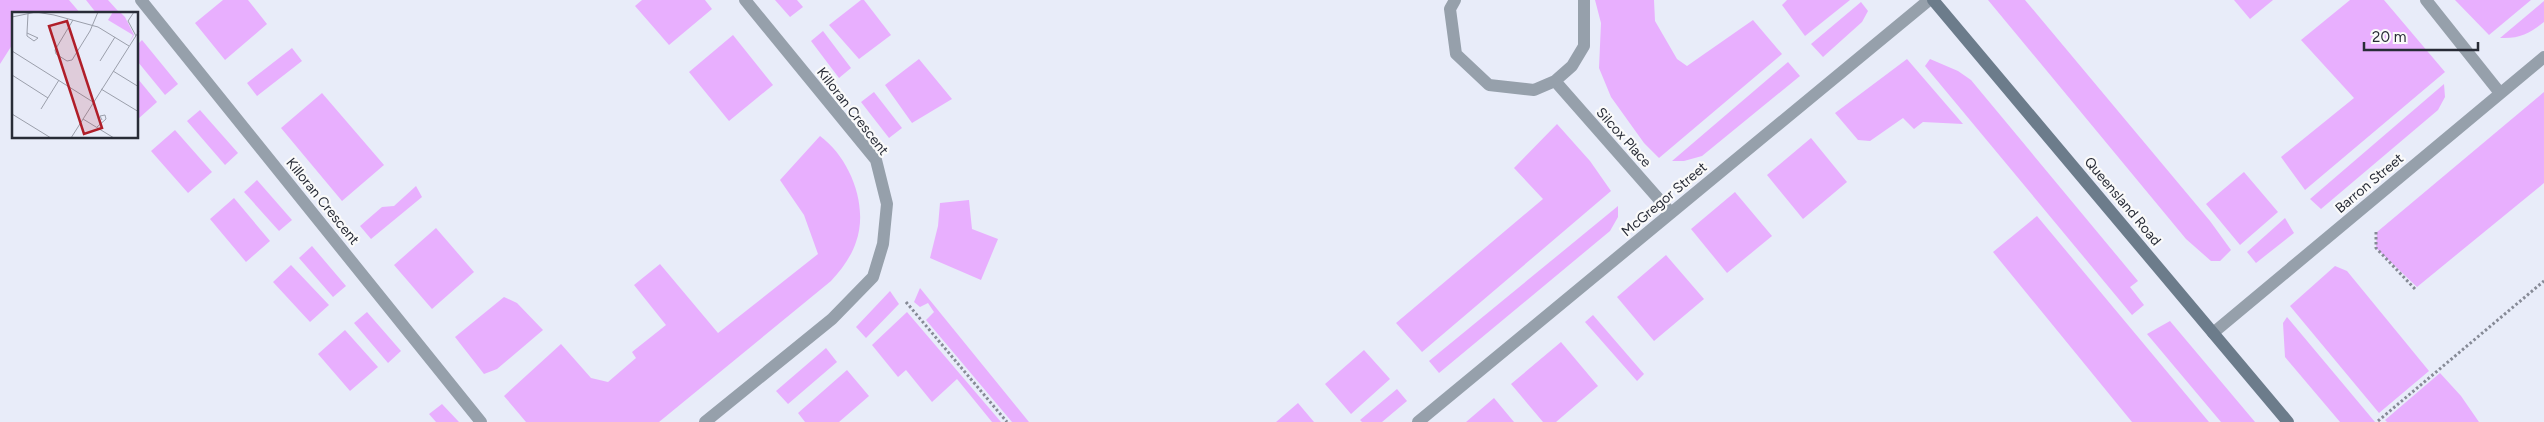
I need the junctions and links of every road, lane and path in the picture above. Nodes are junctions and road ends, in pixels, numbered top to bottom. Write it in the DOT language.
graph roads {
  1 [pos="141,0"];
  2 [pos="745,0"];
  3 [pos="1455,0"];
  4 [pos="1584,0"];
  5 [pos="1929,0"];
  6 [pos="1933,0"];
  7 [pos="2426,0"];
  8 [pos="2544,57"];
  9 [pos="1555,81"];
  10 [pos="2500,93"];
  11 [pos="1671,213"];
  12 [pos="2376,231"];
  13 [pos="2544,281"];
  14 [pos="2415,289"];
  15 [pos="906,302"];
  16 [pos="2213,333"];
  17 [pos="2378,421"];
  18 [pos="481,422"];
  19 [pos="705,422"];
  20 [pos="1007,422"];
  21 [pos="1418,422"];
  22 [pos="2288,422"];
  1 -- 18 [label="street, Killoran Crescent"];
  2 -- 19 [label="street, Killoran Crescent"];
  3 -- 9 [label="street"];
  4 -- 9 [label="street"];
  5 -- 11 [label="street, McGregor Street"];
  6 -- 16 [label="street, Queensland Road"];
  7 -- 10 [label="street"];
  8 -- 10 [label="street, Barron Street"];
  9 -- 11 [label="street, Silcox Place"];
  10 -- 16 [label="street, Barron Street"];
  11 -- 21 [label="street, McGregor Street"];
  12 -- 14 [label="path"];
  13 -- 17 [label="path"];
  15 -- 20 [label="path"];
  16 -- 22 [label="street, Queensland Road"];
}
